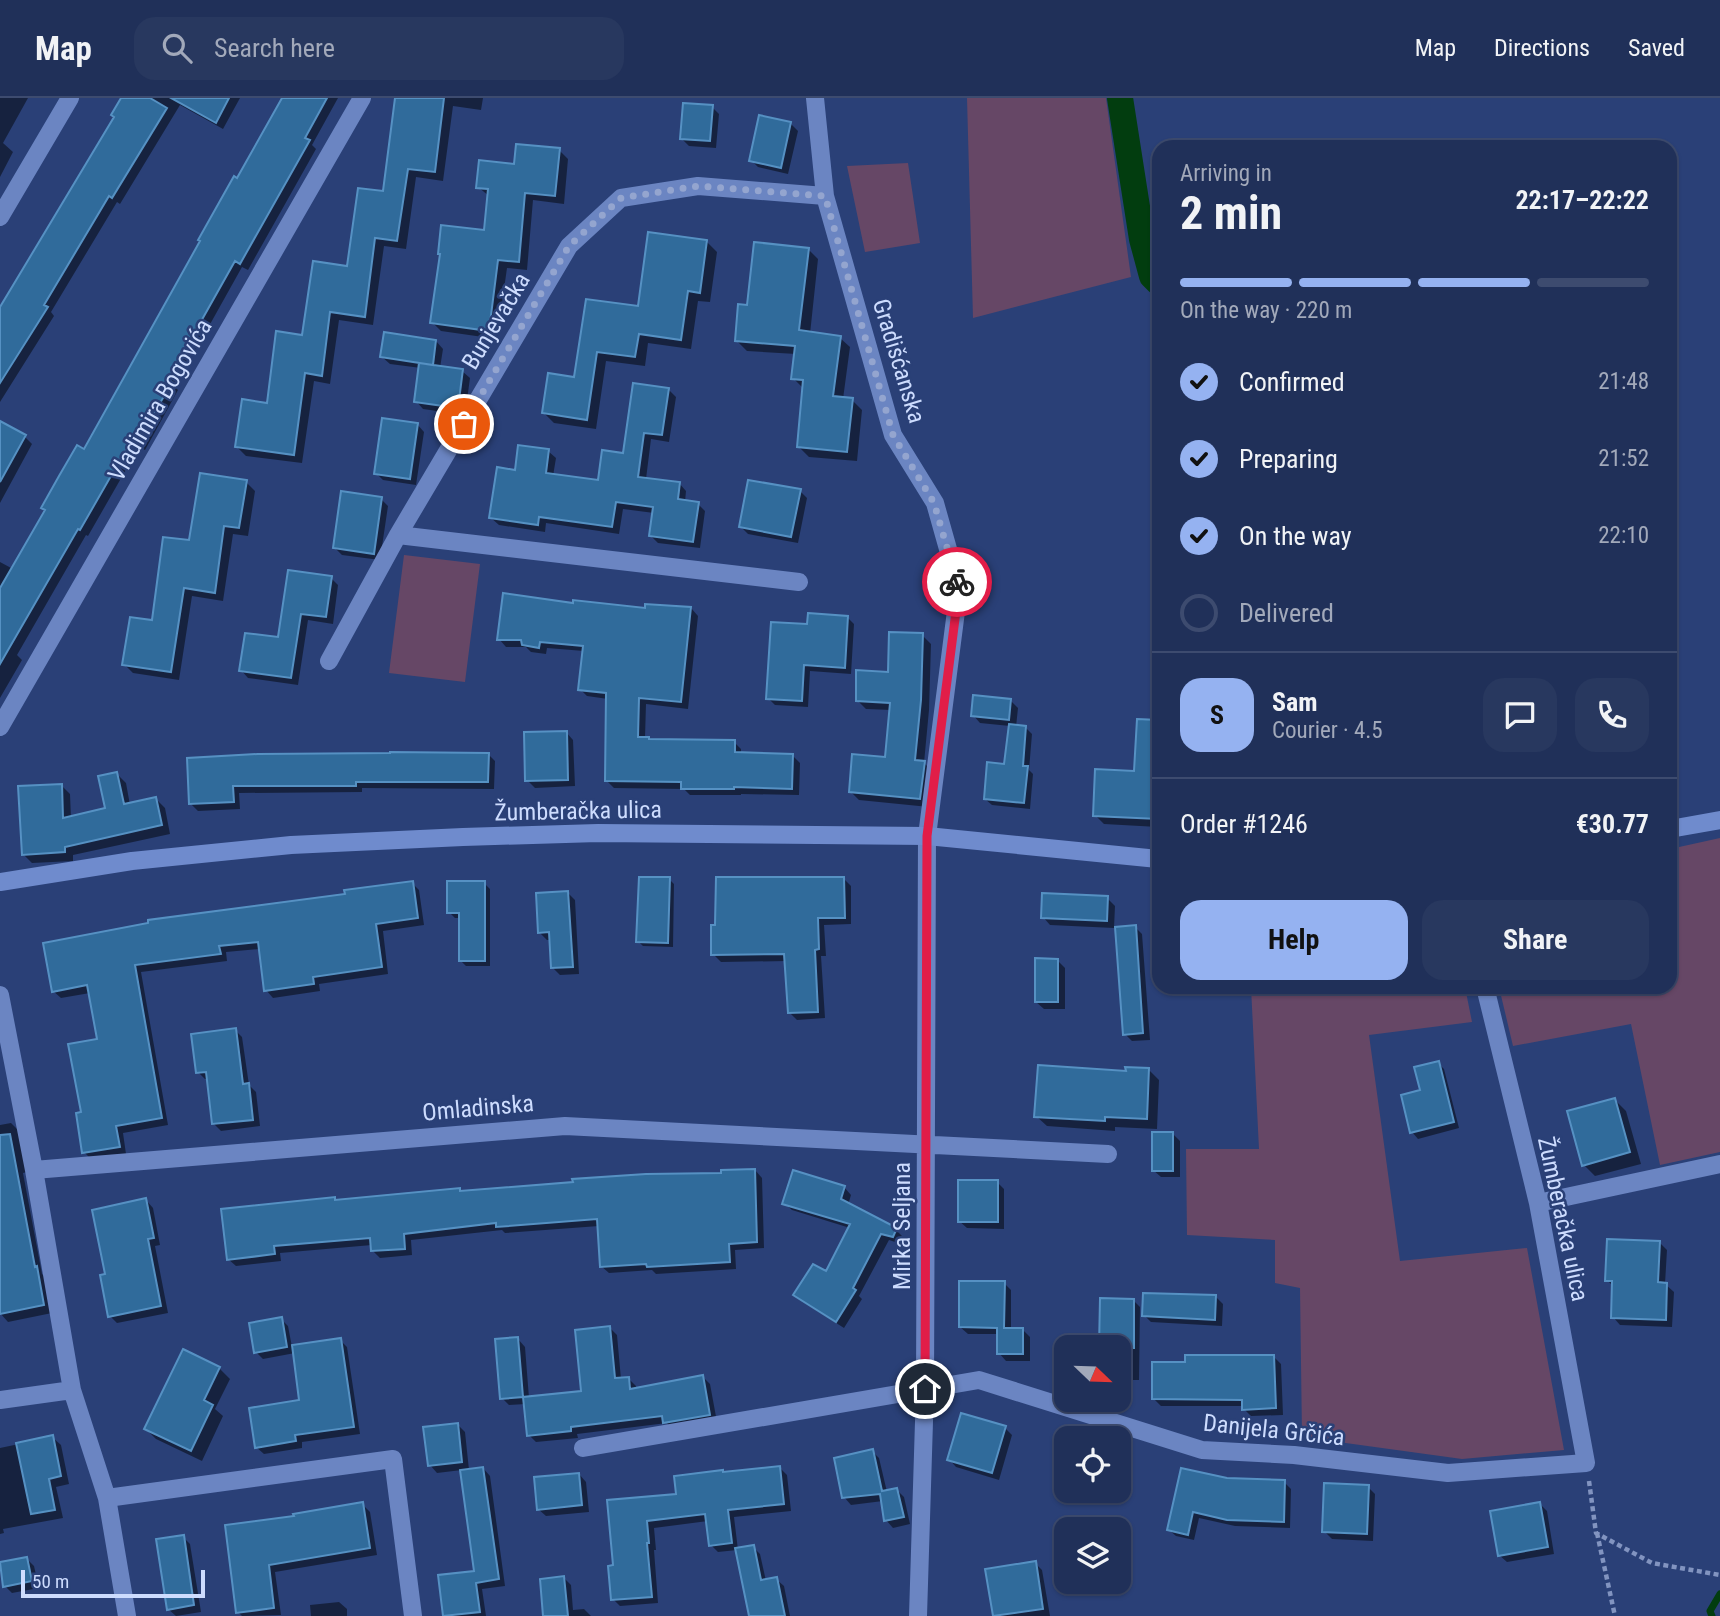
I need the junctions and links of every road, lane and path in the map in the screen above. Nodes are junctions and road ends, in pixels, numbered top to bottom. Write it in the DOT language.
graph roads {
  1 [pos="70,98"];
  2 [pos="362,98"];
  3 [pos="815,98"];
  4 [pos="825,196"];
  5 [pos="0,217"];
  6 [pos="398,535"];
  7 [pos="799,582"];
  8 [pos="329,662"];
  9 [pos="0,726"];
  10 [pos="1720,820"];
  11 [pos="1677,827"];
  12 [pos="927,836"];
  13 [pos="1152,858"];
  14 [pos="0,881"];
  15 [pos="1487,994"];
  16 [pos="0,995"];
  17 [pos="927,1144"];
  18 [pos="1108,1154"];
  19 [pos="1720,1164"];
  20 [pos="34,1170"];
  21 [pos="1538,1203"];
  22 [pos="925,1389"];
  23 [pos="72,1390"];
  24 [pos="0,1400"];
  25 [pos="583,1448"];
  26 [pos="1586,1463"];
  27 [pos="107,1499"];
  28 [pos="1596,1532"];
  29 [pos="1720,1575"];
  30 [pos="127,1616"];
  31 [pos="413,1616"];
  32 [pos="918,1616"];
  33 [pos="1615,1616"];
  1 -- 5 [label="street"];
  2 -- 9 [label="street, Vladimira Bogovića"];
  3 -- 4 [label="street, Gradišćanska"];
  4 -- 6 [label="street, Bunjevačka"];
  4 -- 12 [label="street, Gradišćanska"];
  6 -- 7 [label="street"];
  6 -- 8 [label="street, Bunjevačka"];
  10 -- 11 [label="main road"];
  12 -- 13 [label="main road, Žumberačka ulica"];
  12 -- 14 [label="main road, Žumberačka ulica"];
  12 -- 17 [label="street, Mirka Seljana"];
  15 -- 21 [label="street, Žumberačka ulica"];
  16 -- 20 [label="street"];
  17 -- 18 [label="street, Omladinska"];
  17 -- 20 [label="street, Omladinska"];
  17 -- 22 [label="street, Mirka Seljana"];
  19 -- 21 [label="street"];
  20 -- 23 [label="street"];
  21 -- 26 [label="street, Žumberačka ulica"];
  22 -- 25 [label="street, Danijela Grčića"];
  22 -- 26 [label="street, Danijela Grčića"];
  22 -- 32 [label="street, Mirka Seljana"];
  23 -- 24 [label="street"];
  23 -- 27 [label="street"];
  26 -- 28 [label="path"];
  27 -- 30 [label="street"];
  27 -- 31 [label="street"];
  28 -- 29 [label="path"];
  28 -- 33 [label="path"];
}
